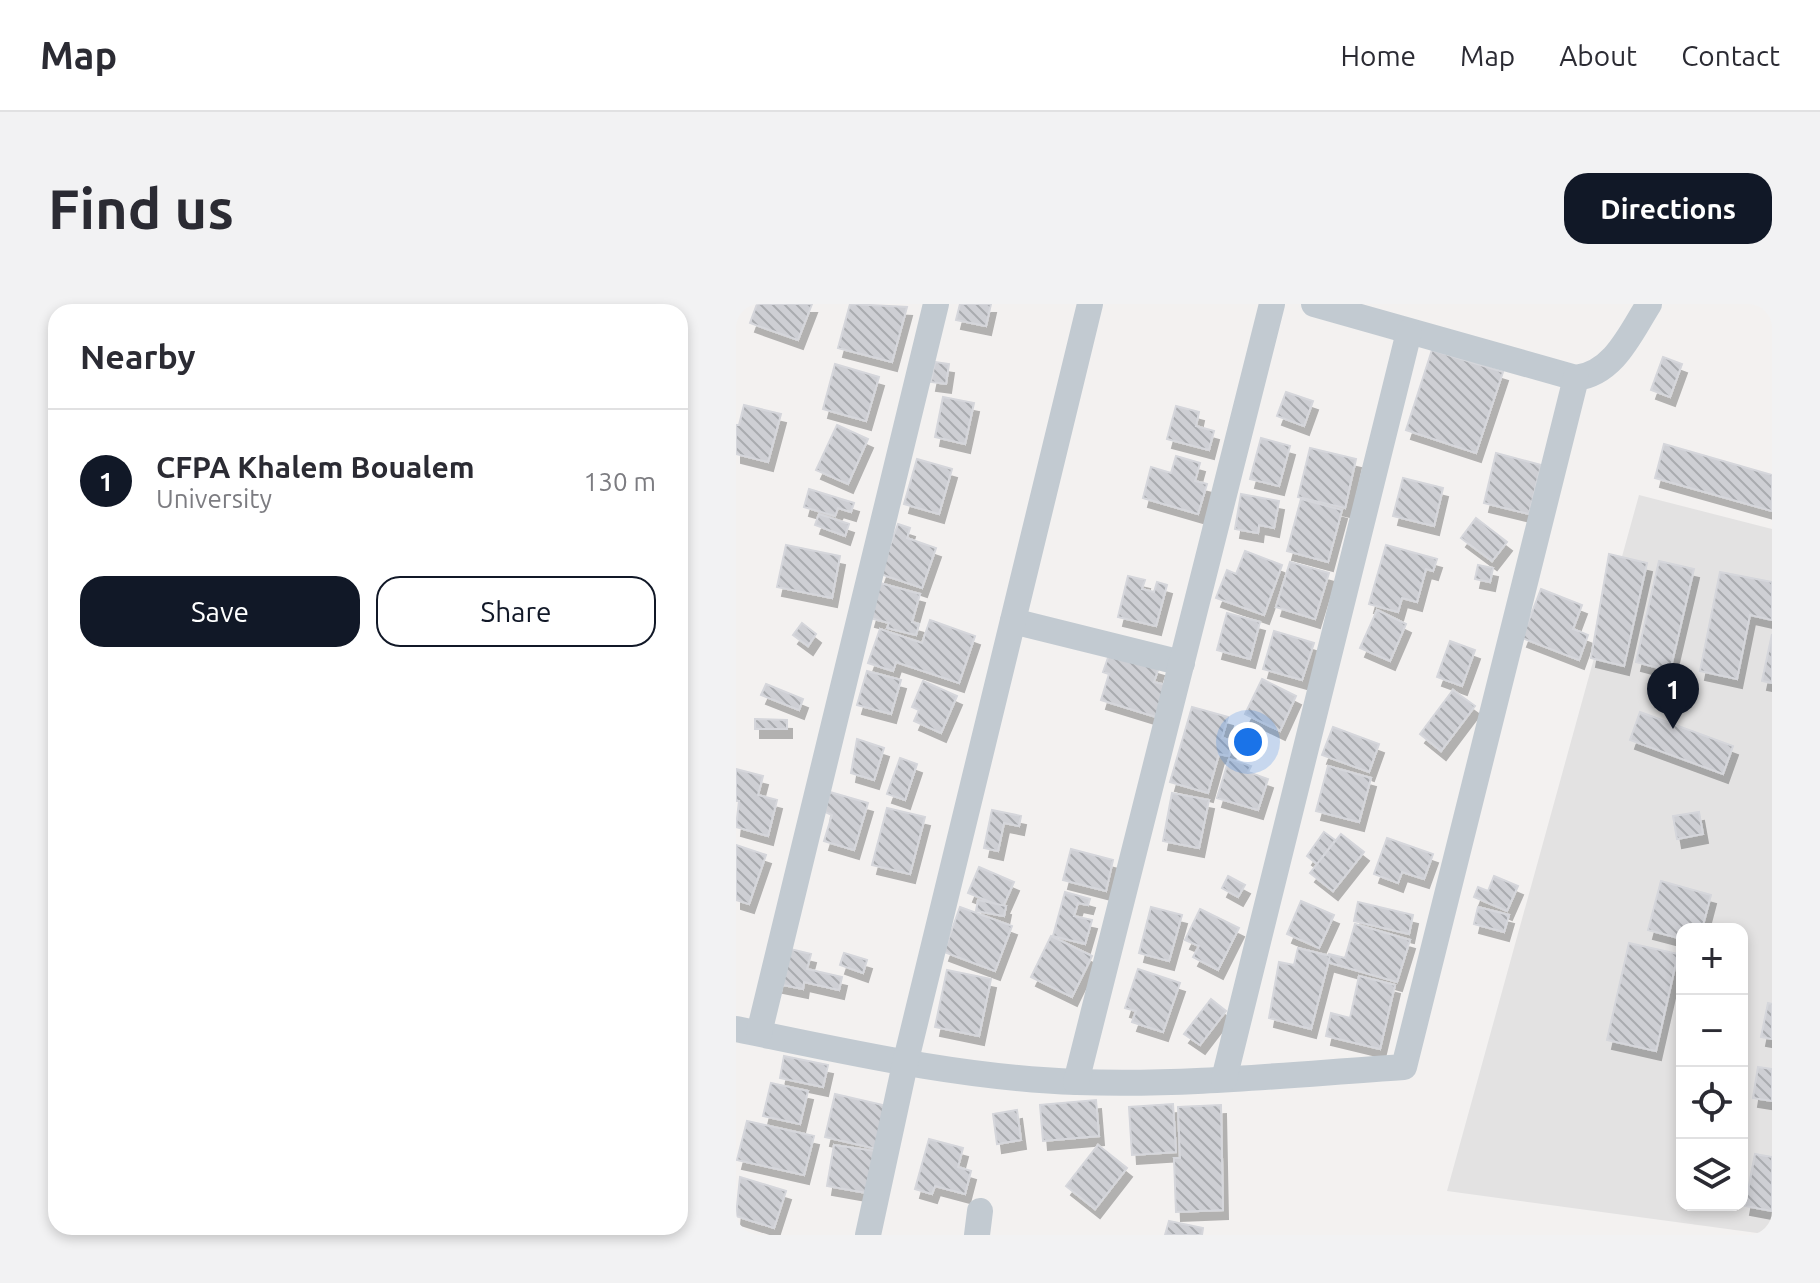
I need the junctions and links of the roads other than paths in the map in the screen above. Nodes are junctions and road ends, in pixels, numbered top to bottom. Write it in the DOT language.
graph roads {
  1 [pos="936,304"];
  2 [pos="1090,304"];
  3 [pos="1272,304"];
  4 [pos="1314,304"];
  5 [pos="1649,304"];
  6 [pos="1409,332"];
  7 [pos="1576,378"];
  8 [pos="1013,621"];
  9 [pos="1182,663"];
  10 [pos="748,1031"];
  11 [pos="905,1064"];
  12 [pos="1224,1079"];
  13 [pos="1076,1082"];
  14 [pos="868,1235"];
  1 -- 10 [label="street"];
  2 -- 8 [label="street"];
  3 -- 9 [label="street"];
  4 -- 6 [label="street"];
  5 -- 7 [label="street"];
  6 -- 7 [label="street"];
  6 -- 12 [label="street"];
  7 -- 12 [label="street"];
  8 -- 9 [label="street"];
  8 -- 11 [label="street"];
  9 -- 13 [label="street"];
  10 -- 11 [label="street"];
  11 -- 13 [label="street"];
  11 -- 14 [label="street"];
  12 -- 13 [label="street"];
}
